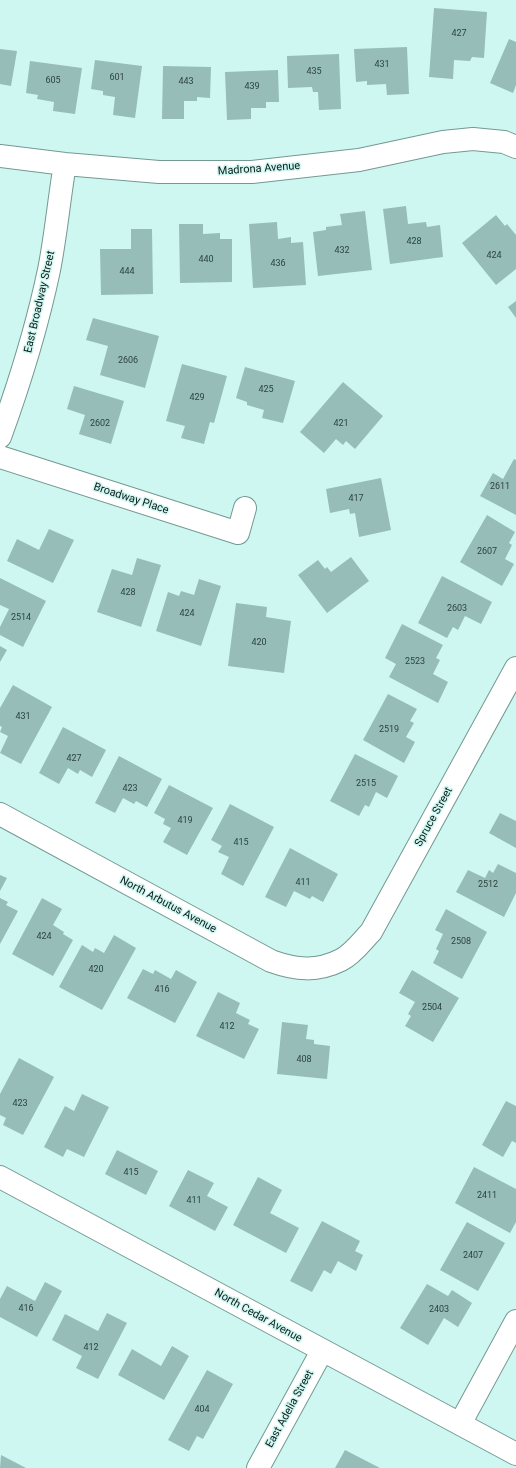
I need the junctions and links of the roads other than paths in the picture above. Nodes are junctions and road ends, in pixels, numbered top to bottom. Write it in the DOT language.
graph roads {
  1 [pos="516,147"];
  2 [pos="0,156"];
  3 [pos="65,164"];
  4 [pos="0,437"];
  5 [pos="0,457"];
  6 [pos="245,508"];
  7 [pos="516,668"];
  8 [pos="0,814"];
  9 [pos="342,960"];
  10 [pos="0,1177"];
  11 [pos="516,1321"];
  12 [pos="322,1351"];
  13 [pos="460,1424"];
  14 [pos="516,1454"];
  15 [pos="258,1468"];
  1 -- 3 [label="street, Madrona Avenue"];
  2 -- 3 [label="street, Madrona Avenue"];
  3 -- 4 [label="street, East Broadway Street"];
  5 -- 6 [label="street, Broadway Place"];
  7 -- 9 [label="street, Spruce Street"];
  8 -- 9 [label="street, North Arbutus Avenue"];
  10 -- 12 [label="street, North Cedar Avenue"];
  11 -- 13 [label="street"];
  12 -- 13 [label="street, North Cedar Avenue"];
  12 -- 15 [label="street, East Adelia Street"];
  13 -- 14 [label="street, North Cedar Avenue"];
}
